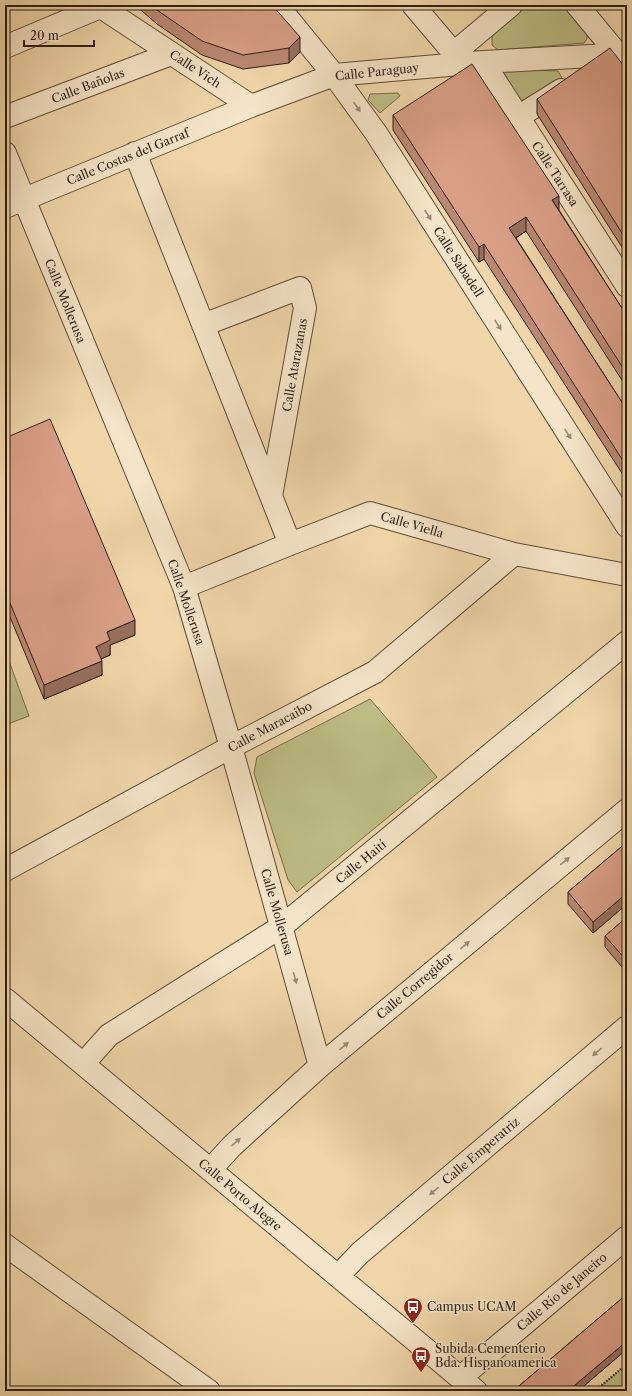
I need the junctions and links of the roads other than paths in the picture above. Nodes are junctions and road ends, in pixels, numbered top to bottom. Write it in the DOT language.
graph roads {
  1 [pos="277,5"];
  2 [pos="413,5"];
  3 [pos="511,5"];
  4 [pos="577,5"];
  5 [pos="98,6"];
  6 [pos="5,47"];
  7 [pos="171,54"];
  8 [pos="624,58"];
  9 [pos="467,60"];
  10 [pos="334,75"];
  11 [pos="451,83"];
  12 [pos="251,106"];
  13 [pos="5,117"];
  14 [pos="518,117"];
  15 [pos="395,121"];
  16 [pos="376,133"];
  17 [pos="5,153"];
  18 [pos="135,153"];
  19 [pos="14,204"];
  20 [pos="627,286"];
  21 [pos="203,325"];
  22 [pos="271,496"];
  23 [pos="627,526"];
  24 [pos="290,544"];
  25 [pos="514,554"];
  26 [pos="627,575"];
  27 [pos="184,587"];
  28 [pos="627,642"];
  29 [pos="231,747"];
  30 [pos="627,810"];
  31 [pos="5,870"];
  32 [pos="281,927"];
  33 [pos="5,999"];
  34 [pos="627,1027"];
  35 [pos="83,1064"];
  36 [pos="320,1066"];
  37 [pos="210,1170"];
  38 [pos="627,1237"];
  39 [pos="5,1245"];
  40 [pos="338,1276"];
  41 [pos="468,1384"];
  42 [pos="209,1391"];
  1 -- 10 [label="street, Calle Sabadell"];
  2 -- 9 [label="street, Calle Tarrasa"];
  3 -- 9 [label="street"];
  4 -- 8 [label="street"];
  5 -- 6 [label="street"];
  5 -- 7 [label="street, Calle Vich"];
  7 -- 12 [label="street, Calle Vich"];
  7 -- 13 [label="street, Calle Bañolas"];
  8 -- 9 [label="street, Calle Paraguay"];
  8 -- 14 [label="street"];
  9 -- 10 [label="street, Calle Paraguay"];
  9 -- 11 [label="street, Calle Paraguay"];
  9 -- 14 [label="street, Calle Tarrasa"];
  10 -- 12 [label="street, Calle Paraguay"];
  10 -- 16 [label="street, Calle Sabadell, one-way"];
  12 -- 18 [label="street, Calle Costas del Garraf"];
  14 -- 20 [label="street, Calle Tarrasa"];
  15 -- 16 [label="street"];
  16 -- 23 [label="street, Calle Sabadell, one-way"];
  17 -- 19 [label="street, Calle Mollerusa"];
  18 -- 19 [label="street, Calle Costas del Garraf"];
  18 -- 21 [label="street"];
  19 -- 27 [label="street, Calle Mollerusa"];
  21 -- 22 [label="street"];
  21 -- 22 [label="street, Calle Atarazanas"];
  22 -- 24 [label="street"];
  24 -- 25 [label="street, Calle Viella"];
  24 -- 27 [label="street, Calle Viella"];
  25 -- 26 [label="street, Calle Viella"];
  25 -- 29 [label="street, Calle Maracaibo"];
  27 -- 29 [label="street, Calle Mollerusa"];
  28 -- 32 [label="street, Calle Haití"];
  29 -- 31 [label="street, Calle Maracaibo"];
  29 -- 32 [label="street, Calle Mollerusa"];
  36 -- 30 [label="street, Calle Corregidor, one-way"];
  32 -- 35 [label="street, Calle Haití"];
  32 -- 36 [label="street, Calle Mollerusa, one-way"];
  33 -- 35 [label="street, Calle Porto Alegre"];
  34 -- 40 [label="street, Calle Emperatriz, one-way"];
  35 -- 37 [label="street, Calle Porto Alegre"];
  37 -- 36 [label="street, Calle Corregidor, one-way"];
  37 -- 40 [label="street, Calle Porto Alegre"];
  38 -- 41 [label="street, Calle Río de Janeiro"];
  39 -- 42 [label="street"];
  40 -- 41 [label="street, Calle Porto Alegre"];
}
